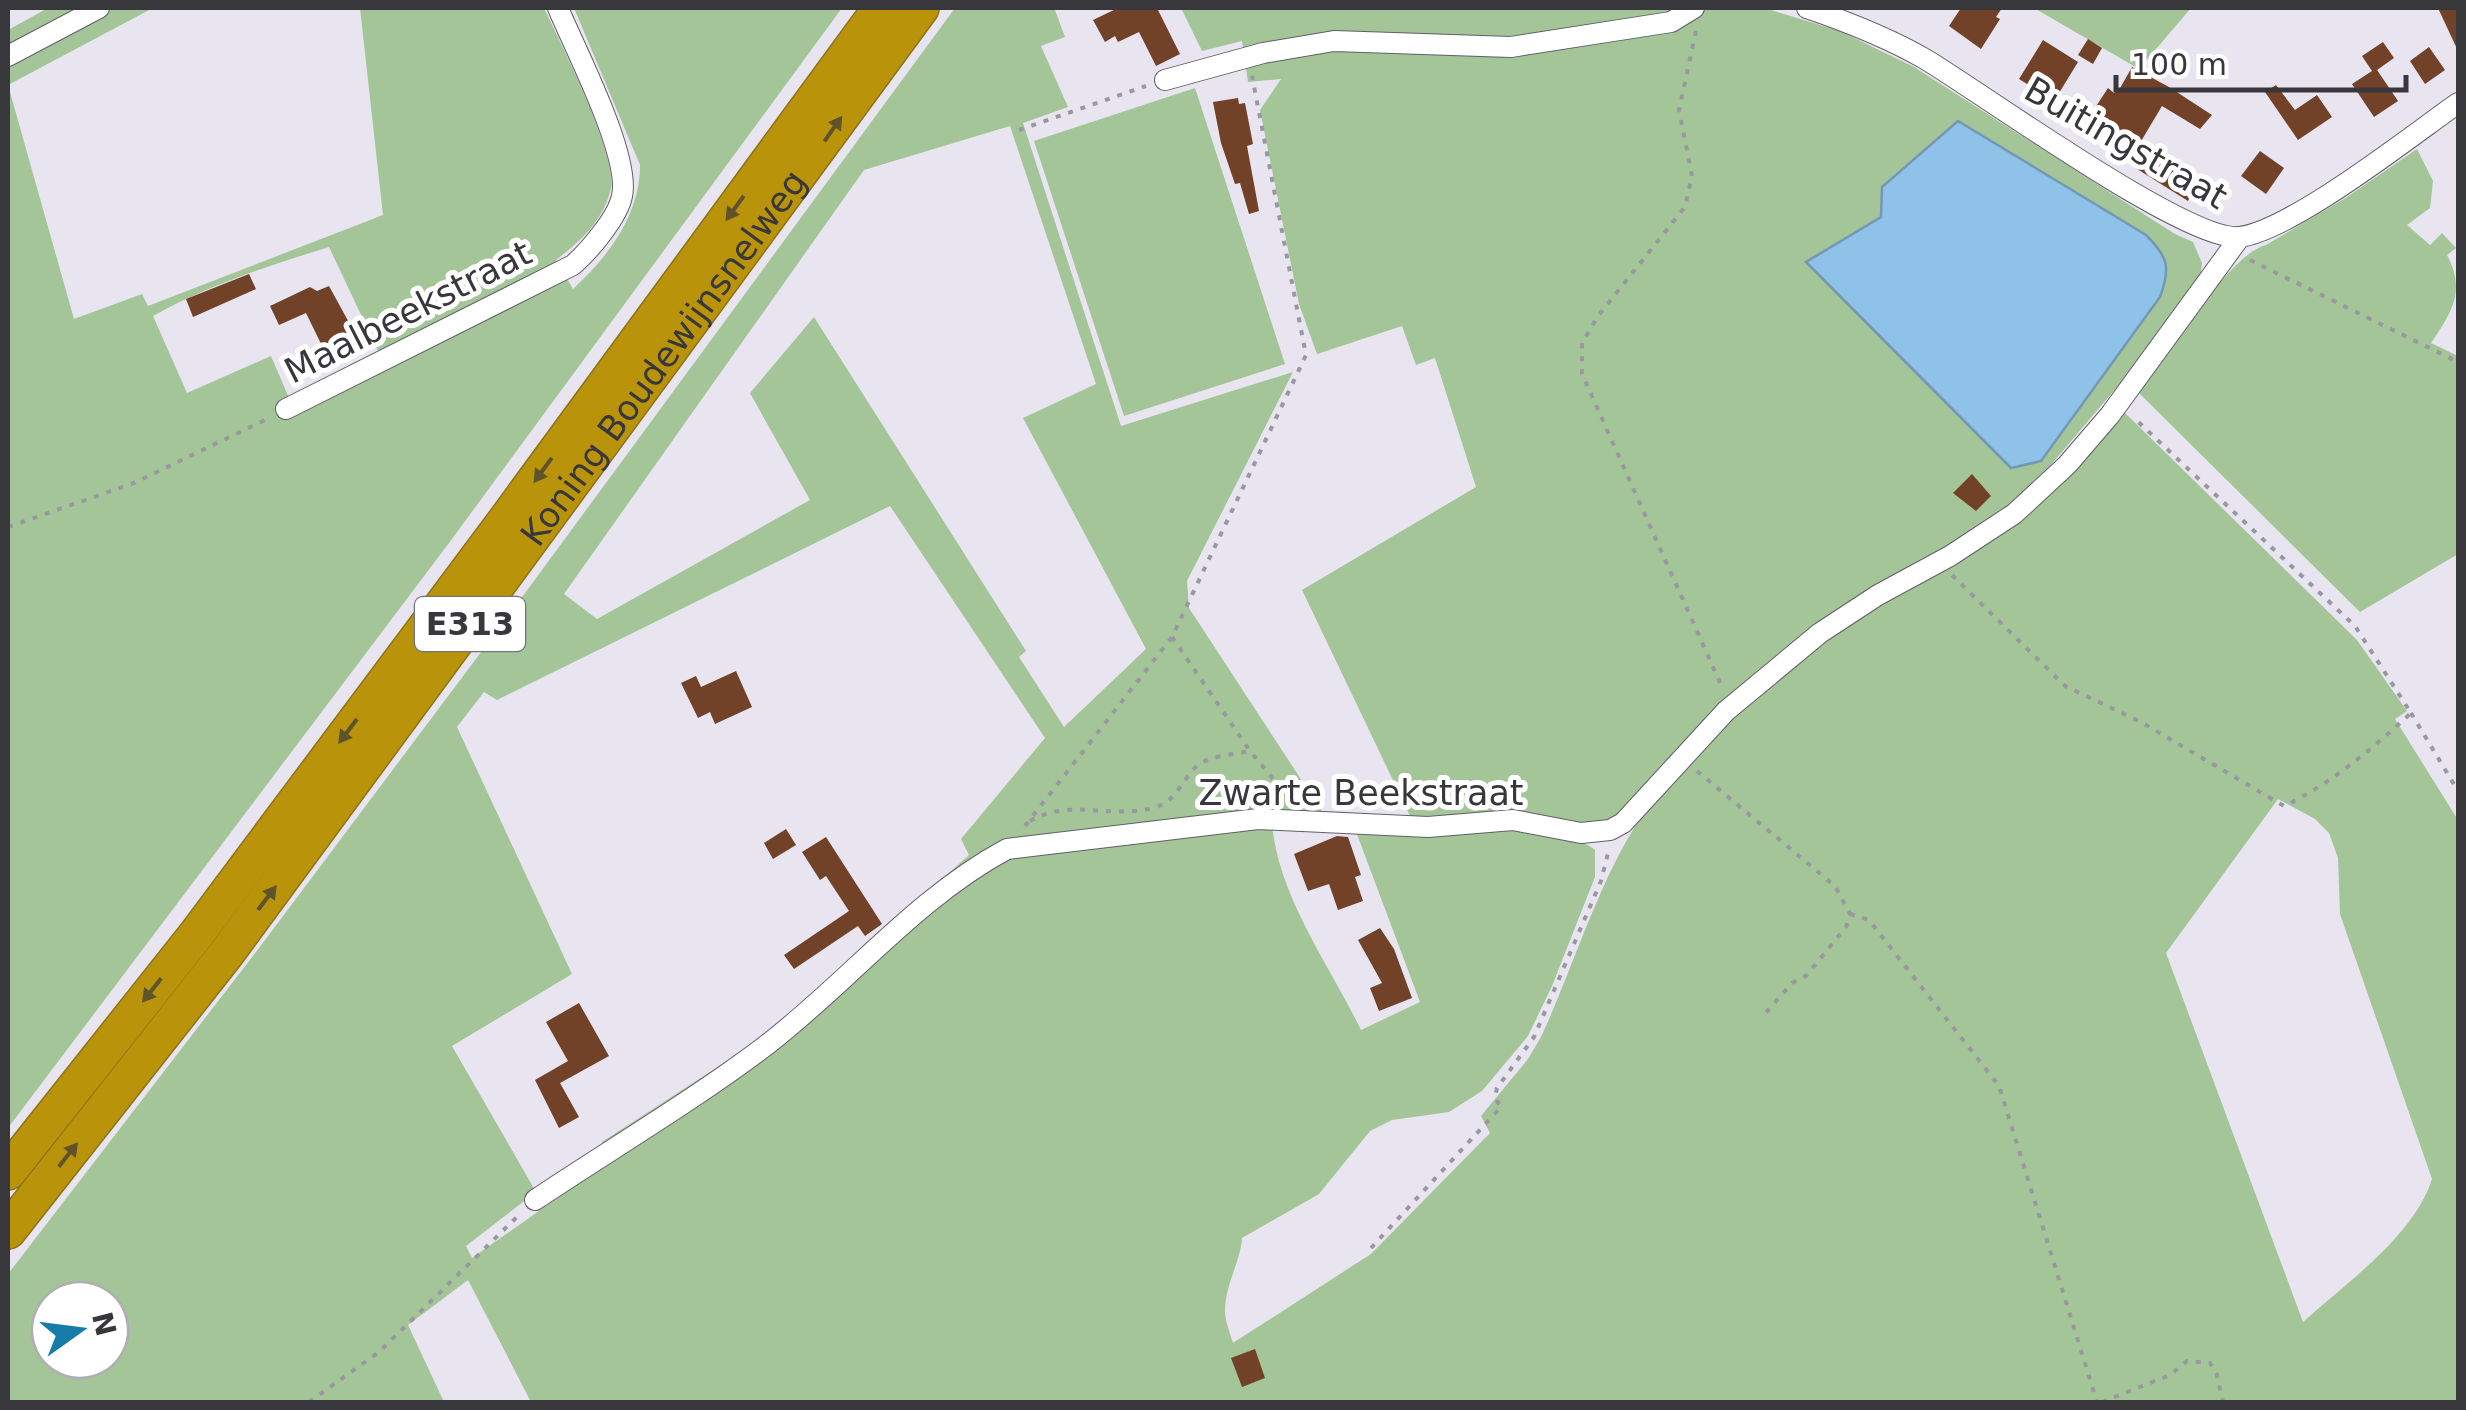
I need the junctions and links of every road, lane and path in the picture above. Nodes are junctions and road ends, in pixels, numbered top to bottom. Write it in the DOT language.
graph roads {
  1 [pos="99,8"];
  2 [pos="558,8"];
  3 [pos="881,8"];
  4 [pos="922,8"];
  5 [pos="1807,8"];
  6 [pos="1696,16"];
  7 [pos="8,56"];
  8 [pos="1248,57"];
  9 [pos="1165,80"];
  10 [pos="2458,103"];
  11 [pos="1019,130"];
  12 [pos="2240,237"];
  13 [pos="2458,362"];
  14 [pos="2119,403"];
  15 [pos="286,409"];
  16 [pos="8,527"];
  17 [pos="1940,562"];
  18 [pos="1172,637"];
  19 [pos="1726,712"];
  20 [pos="2412,714"];
  21 [pos="1250,751"];
  22 [pos="1682,758"];
  23 [pos="2458,791"];
  24 [pos="1306,819"];
  25 [pos="1028,822"];
  26 [pos="1610,830"];
  27 [pos="1007,850"];
  28 [pos="1850,914"];
  29 [pos="1762,1017"];
  30 [pos="8,1172"];
  31 [pos="535,1200"];
  32 [pos="8,1232"];
  33 [pos="1371,1248"];
  34 [pos="309,1402"];
  35 [pos="2100,1402"];
  36 [pos="2222,1402"];
  1 -- 7 [label="street"];
  2 -- 15 [label="street, Maalbeekstraat"];
  3 -- 30 [label="highway, Koning Boudewijnsnelweg / E313, one-way"];
  32 -- 4 [label="highway, Koning Boudewijnsnelweg / E313, one-way"];
  5 -- 12 [label="street, Buitingstraat"];
  6 -- 8 [label="street"];
  6 -- 19 [label="path"];
  8 -- 9 [label="street"];
  8 -- 18 [label="path"];
  9 -- 11 [label="path"];
  10 -- 12 [label="street, Buitingstraat"];
  12 -- 13 [label="path"];
  12 -- 14 [label="street"];
  14 -- 17 [label="street"];
  14 -- 20 [label="path"];
  15 -- 16 [label="path, Maalbeekstraat"];
  17 -- 19 [label="street"];
  17 -- 20 [label="path"];
  18 -- 21 [label="path"];
  18 -- 25 [label="path"];
  19 -- 22 [label="street"];
  20 -- 23 [label="path"];
  21 -- 24 [label="path"];
  21 -- 25 [label="path"];
  22 -- 26 [label="street"];
  22 -- 28 [label="path"];
  24 -- 26 [label="street, Zwarte Beekstraat"];
  24 -- 27 [label="street, Zwarte Beekstraat"];
  25 -- 27 [label="path"];
  26 -- 33 [label="path"];
  27 -- 31 [label="street, Zwarte Beekstraat"];
  28 -- 29 [label="path"];
  28 -- 35 [label="path"];
  31 -- 34 [label="path"];
  35 -- 36 [label="path"];
}
